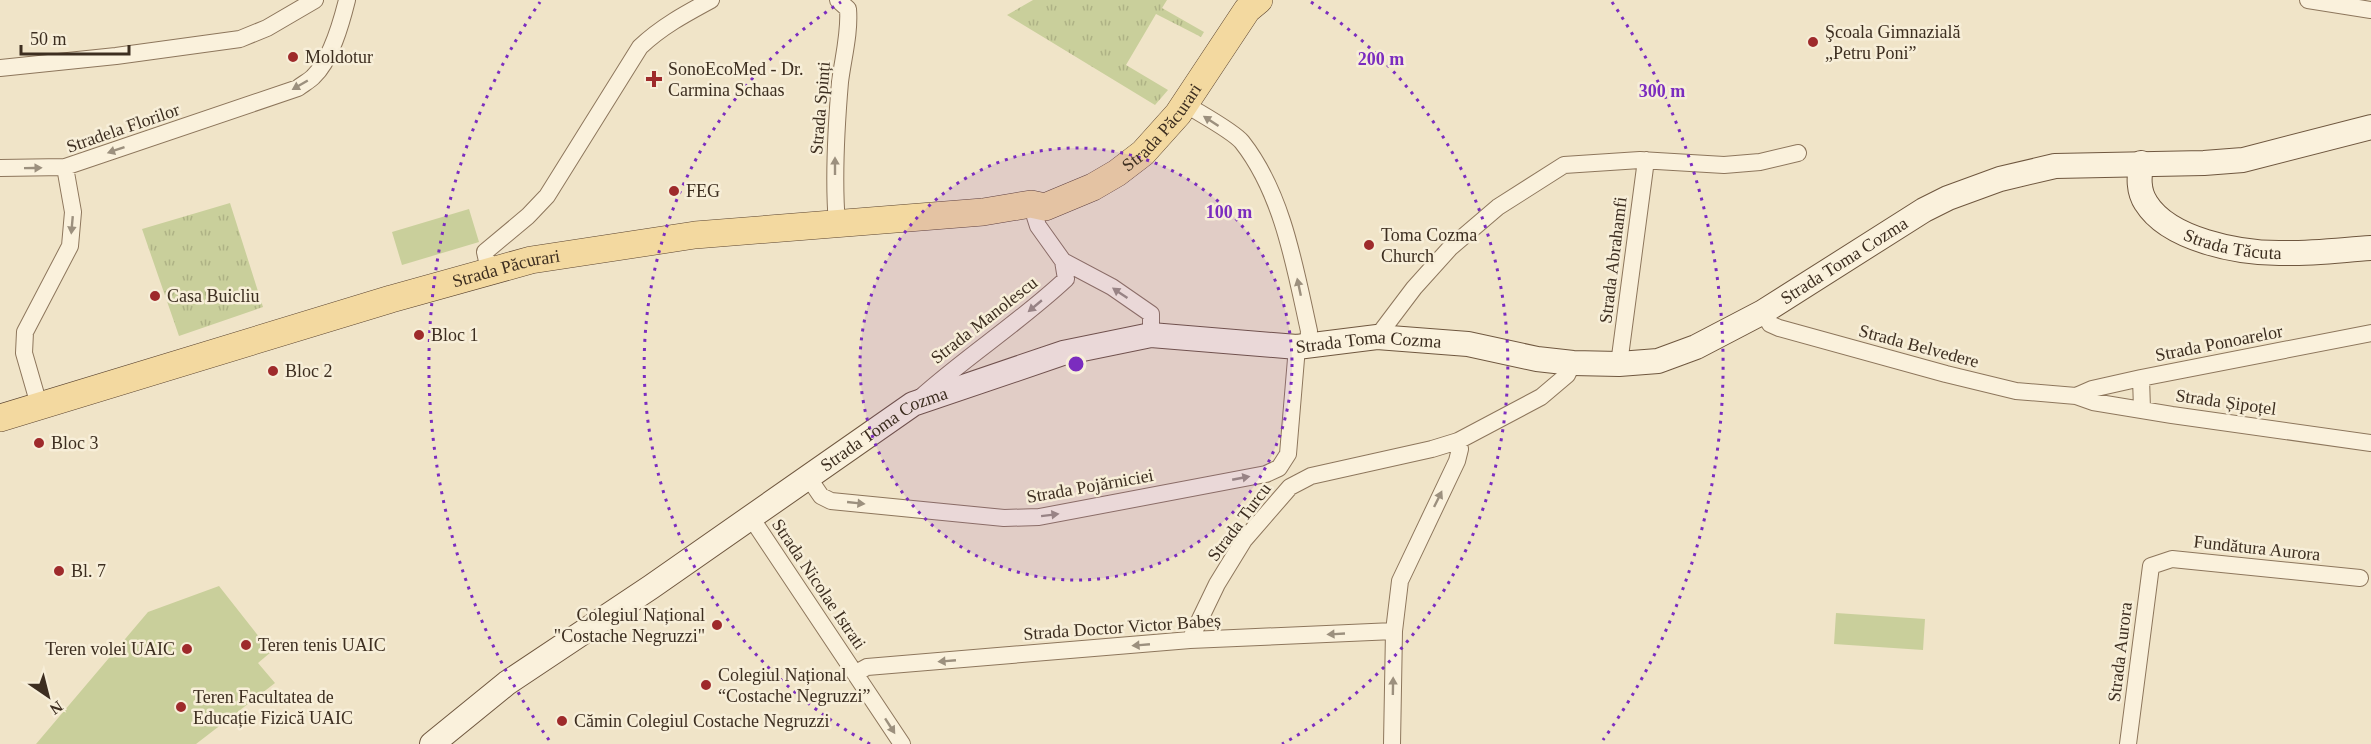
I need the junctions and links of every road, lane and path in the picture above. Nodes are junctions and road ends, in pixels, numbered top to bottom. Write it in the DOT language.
graph roads {
  1 [pos="315,0"];
  2 [pos="346,0"];
  3 [pos="711,0"];
  4 [pos="838,0"];
  5 [pos="1240,0"];
  6 [pos="1259,0"];
  7 [pos="2308,0"];
  8 [pos="2371,10"];
  9 [pos="0,68"];
  10 [pos="1185,104"];
  11 [pos="2371,127"];
  12 [pos="1798,153"];
  13 [pos="1646,160"];
  14 [pos="2141,164"];
  15 [pos="65,167"];
  16 [pos="0,168"];
  17 [pos="1030,204"];
  18 [pos="837,224"];
  19 [pos="2371,248"];
  20 [pos="1063,261"];
  21 [pos="489,270"];
  22 [pos="1762,312"];
  23 [pos="2371,333"];
  24 [pos="1151,335"];
  25 [pos="1377,337"];
  26 [pos="1302,346"];
  27 [pos="1573,363"];
  28 [pos="1619,364"];
  29 [pos="2140,378"];
  30 [pos="2076,396"];
  31 [pos="913,404"];
  32 [pos="39,405"];
  33 [pos="2142,409"];
  34 [pos="0,418"];
  35 [pos="1458,441"];
  36 [pos="2371,443"];
  37 [pos="1279,468"];
  38 [pos="808,477"];
  39 [pos="1290,487"];
  40 [pos="750,516"];
  41 [pos="2151,566"];
  42 [pos="2360,578"];
  43 [pos="1394,631"];
  44 [pos="1190,640"];
  45 [pos="856,674"];
  46 [pos="432,744"];
  47 [pos="902,744"];
  48 [pos="1392,744"];
  49 [pos="2128,744"];
  1 -- 9 [label="street"];
  2 -- 15 [label="street, Stradela Florilor, one-way"];
  3 -- 21 [label="street"];
  18 -- 4 [label="street, Strada Spinți, one-way"];
  5 -- 17 [label="main road, Strada Păcurari"];
  6 -- 10 [label="main road, Strada Păcurari"];
  7 -- 8 [label="street"];
  10 -- 17 [label="main road, Strada Păcurari"];
  26 -- 10 [label="street, one-way"];
  11 -- 14 [label="street, Strada Toma Cozma"];
  12 -- 13 [label="street"];
  13 -- 25 [label="street"];
  13 -- 28 [label="street, Strada Abrahamfi"];
  14 -- 19 [label="street, Strada Tăcuta"];
  14 -- 22 [label="street, Strada Toma Cozma"];
  16 -- 15 [label="street, one-way"];
  15 -- 32 [label="street, Stradela Florilor, one-way"];
  17 -- 18 [label="main road, Strada Păcurari"];
  17 -- 20 [label="street"];
  18 -- 21 [label="main road, Strada Păcurari"];
  24 -- 20 [label="street, one-way"];
  20 -- 31 [label="street, Strada Manolescu, one-way"];
  21 -- 32 [label="main road, Strada Păcurari"];
  22 -- 28 [label="street, Strada Toma Cozma"];
  22 -- 30 [label="street, Strada Belvedere"];
  23 -- 29 [label="street, Strada Ponoarelor"];
  24 -- 26 [label="street, Strada Toma Cozma"];
  24 -- 31 [label="street, Strada Toma Cozma"];
  25 -- 26 [label="street, Strada Toma Cozma"];
  25 -- 27 [label="street, Strada Toma Cozma"];
  26 -- 37 [label="street"];
  27 -- 28 [label="street, Strada Toma Cozma"];
  27 -- 35 [label="street, Strada Turcu"];
  29 -- 30 [label="street, Strada Ponoarelor"];
  29 -- 33 [label="street"];
  30 -- 33 [label="street, Strada Șipoțel"];
  31 -- 38 [label="street, Strada Toma Cozma"];
  32 -- 34 [label="main road, Strada Păcurari"];
  33 -- 36 [label="street, Strada Șipoțel"];
  35 -- 39 [label="street, Strada Turcu"];
  43 -- 35 [label="street, one-way"];
  38 -- 37 [label="street, Strada Pojărniciei, one-way"];
  37 -- 39 [label="street"];
  38 -- 40 [label="street, Strada Toma Cozma"];
  39 -- 44 [label="street, Strada Turcu"];
  40 -- 45 [label="street, Strada Nicolae Istrati"];
  40 -- 46 [label="street, Strada Toma Cozma"];
  41 -- 42 [label="street, Fundătura Aurora"];
  41 -- 49 [label="street, Strada Aurora"];
  43 -- 44 [label="street, Strada Doctor Victor Babeș, one-way"];
  48 -- 43 [label="street, one-way"];
  44 -- 45 [label="street, Strada Doctor Victor Babeș, one-way"];
  45 -- 47 [label="street, Strada Nicolae Istrati, one-way"];
}
